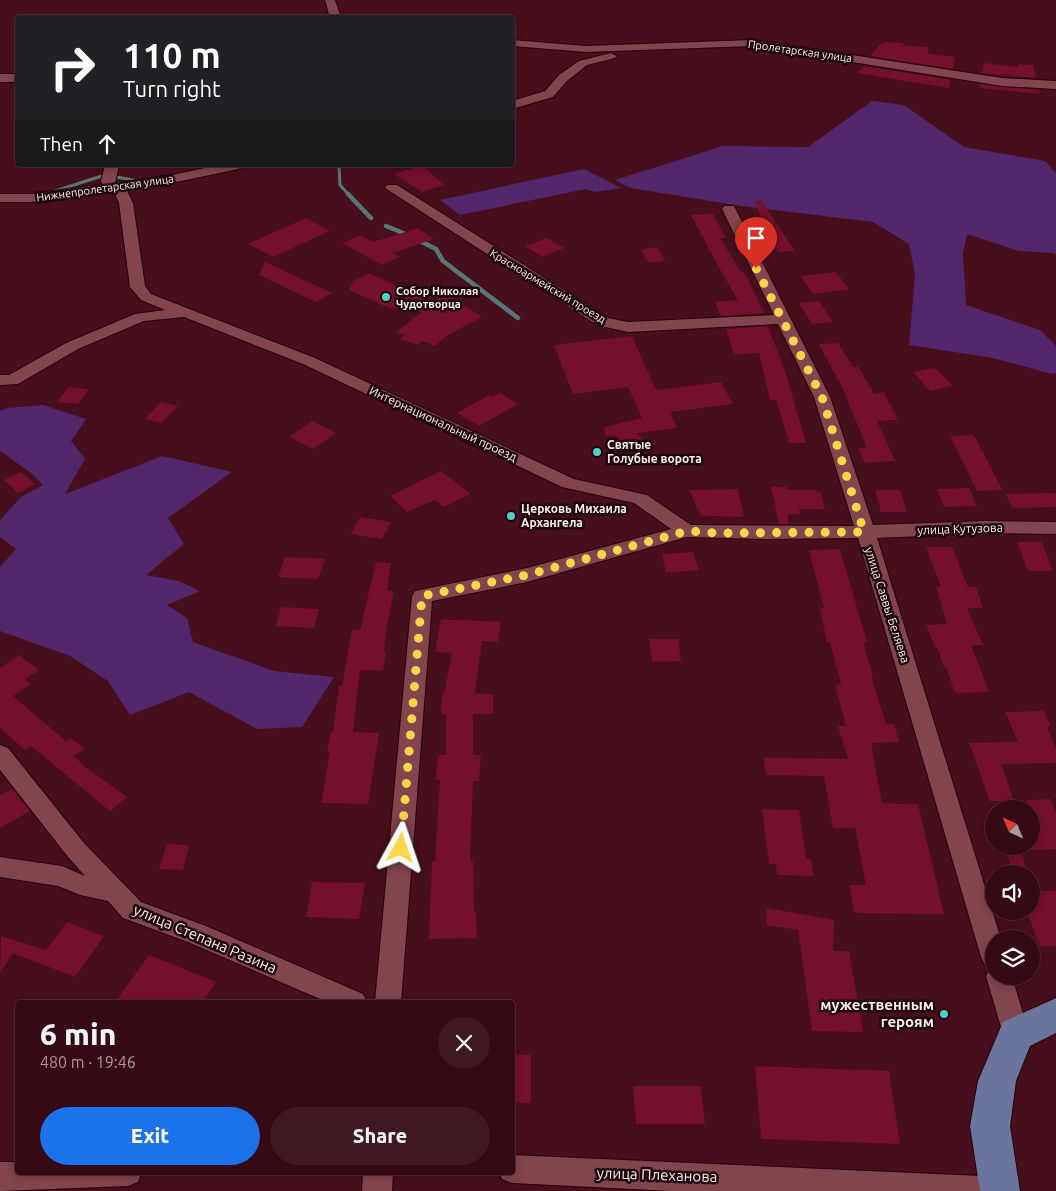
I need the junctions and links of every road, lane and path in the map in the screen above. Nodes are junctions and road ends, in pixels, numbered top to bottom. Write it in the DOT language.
graph roads {
  1 [pos="330,0"];
  2 [pos="335,15"];
  3 [pos="515,43"];
  4 [pos="674,46"];
  5 [pos="0,78"];
  6 [pos="15,78"];
  7 [pos="1056,85"];
  8 [pos="515,104"];
  9 [pos="229,167"];
  10 [pos="110,175"];
  11 [pos="392,188"];
  12 [pos="0,198"];
  13 [pos="728,209"];
  14 [pos="187,312"];
  15 [pos="782,319"];
  16 [pos="0,380"];
  17 [pos="1056,528"];
  18 [pos="687,531"];
  19 [pos="864,532"];
  20 [pos="0,754"];
  21 [pos="0,867"];
  22 [pos="113,892"];
  23 [pos="986,930"];
  24 [pos="1002,985"];
  25 [pos="349,1000"];
  26 [pos="388,1000"];
  27 [pos="1056,1016"];
  28 [pos="1016,1034"];
  29 [pos="515,1169"];
  30 [pos="51,1175"];
  31 [pos="378,1175"];
  32 [pos="0,1177"];
  33 [pos="377,1191"];
  34 [pos="980,1191"];
  35 [pos="1000,1191"];
  1 -- 2 [label="street"];
  3 -- 4 [label="street, Пролетарская улица"];
  4 -- 7 [label="street, Пролетарская улица"];
  4 -- 8 [label="street"];
  5 -- 6 [label="street"];
  9 -- 10 [label="street, Нижнепролетарская улица"];
  10 -- 12 [label="street, Нижнепролетарская улица"];
  10 -- 14 [label="street, Интернациональный проезд"];
  11 -- 15 [label="street, Красноармейский проезд"];
  13 -- 15 [label="street, улица Саввы Беляева"];
  14 -- 16 [label="street"];
  14 -- 18 [label="street, Интернациональный проезд"];
  15 -- 19 [label="street, улица Саввы Беляева"];
  17 -- 19 [label="street, улица Кутузова"];
  18 -- 19 [label="street"];
  18 -- 26 [label="street"];
  19 -- 23 [label="street, улица Саввы Беляева"];
  20 -- 22 [label="street, улица Степана Разина"];
  21 -- 22 [label="street"];
  22 -- 25 [label="street, улица Степана Разина"];
  24 -- 28 [label="street"];
  27 -- 28 [label="main road"];
  28 -- 35 [label="main road"];
  29 -- 34 [label="street, улица Плеханова"];
  30 -- 32 [label="street"];
  31 -- 33 [label="street"];
}
